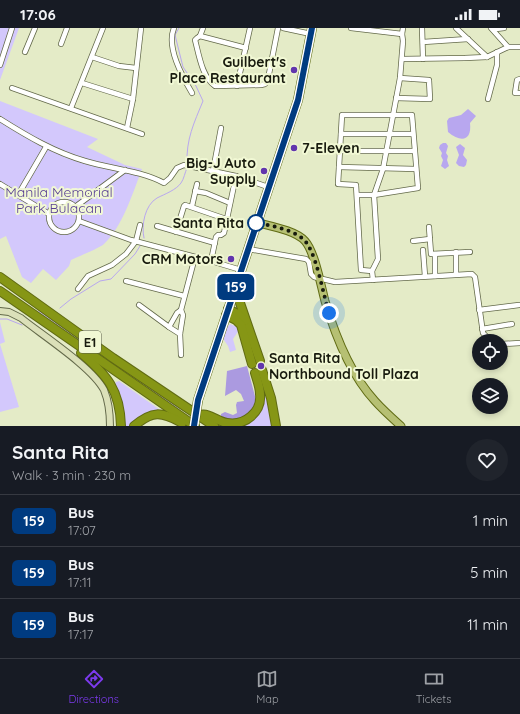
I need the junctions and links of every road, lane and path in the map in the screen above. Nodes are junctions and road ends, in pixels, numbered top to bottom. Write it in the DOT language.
graph roads {
  1 [pos="12,28"];
  2 [pos="35,28"];
  3 [pos="67,28"];
  4 [pos="103,28"];
  5 [pos="141,28"];
  6 [pos="174,28"];
  7 [pos="203,28"];
  8 [pos="250,28"];
  9 [pos="278,28"];
  10 [pos="283,28"];
  11 [pos="351,28"];
  12 [pos="403,28"];
  13 [pos="422,28"];
  14 [pos="456,28"];
  15 [pos="504,28"];
  16 [pos="367,29"];
  17 [pos="495,29"];
  18 [pos="385,30"];
  19 [pos="311,31"];
  20 [pos="402,34"];
  21 [pos="200,36"];
  22 [pos="468,39"];
  23 [pos="423,42"];
  24 [pos="61,44"];
  25 [pos="508,47"];
  26 [pos="520,47"];
  27 [pos="246,48"];
  28 [pos="25,52"];
  29 [pos="497,52"];
  30 [pos="92,57"];
  31 [pos="487,57"];
  32 [pos="402,59"];
  33 [pos="423,59"];
  34 [pos="0,65"];
  35 [pos="136,68"];
  36 [pos="400,78"];
  37 [pos="520,79"];
  38 [pos="82,83"];
  39 [pos="237,86"];
  40 [pos="12,88"];
  41 [pos="192,92"];
  42 [pos="520,93"];
  43 [pos="396,98"];
  44 [pos="133,99"];
  45 [pos="488,99"];
  46 [pos="71,108"];
  47 [pos="393,115"];
  48 [pos="0,119"];
  49 [pos="127,128"];
  50 [pos="221,128"];
  51 [pos="142,134"];
  52 [pos="341,134"];
  53 [pos="390,134"];
  54 [pos="413,134"];
  55 [pos="46,147"];
  56 [pos="340,151"];
  57 [pos="387,151"];
  58 [pos="414,151"];
  59 [pos="339,167"];
  60 [pos="383,168"];
  61 [pos="416,169"];
  62 [pos="125,170"];
  63 [pos="213,171"];
  64 [pos="236,176"];
  65 [pos="0,184"];
  66 [pos="197,184"];
  67 [pos="268,187"];
  68 [pos="195,191"];
  69 [pos="18,195"];
  70 [pos="374,195"];
  71 [pos="357,196"];
  72 [pos="230,203"];
  73 [pos="192,206"];
  74 [pos="75,207"];
  75 [pos="49,214"];
  76 [pos="226,219"];
  77 [pos="78,221"];
  78 [pos="255,222"];
  79 [pos="140,224"];
  80 [pos="157,226"];
  81 [pos="428,227"];
  82 [pos="176,232"];
  83 [pos="430,239"];
  84 [pos="136,241"];
  85 [pos="413,241"];
  86 [pos="215,243"];
  87 [pos="248,249"];
  88 [pos="423,250"];
  89 [pos="456,252"];
  90 [pos="470,252"];
  91 [pos="435,254"];
  92 [pos="195,257"];
  93 [pos="211,261"];
  94 [pos="372,271"];
  95 [pos="241,272"];
  96 [pos="456,274"];
  97 [pos="425,276"];
  98 [pos="435,276"];
  99 [pos="0,277"];
  100 [pos="320,279"];
  101 [pos="373,280"];
  102 [pos="126,281"];
  103 [pos="78,289"];
  104 [pos="0,291"];
  105 [pos="184,296"];
  106 [pos="138,305"];
  107 [pos="519,305"];
  108 [pos="181,310"];
  109 [pos="479,310"];
  110 [pos="0,311"];
  111 [pos="227,312"];
  112 [pos="247,323"];
  113 [pos="512,324"];
  114 [pos="169,327"];
  115 [pos="482,329"];
  116 [pos="180,334"];
  117 [pos="484,334"];
  118 [pos="69,339"];
  119 [pos="520,343"];
  120 [pos="508,344"];
  121 [pos="181,355"];
  122 [pos="197,415"];
  123 [pos="110,426"];
  124 [pos="121,426"];
  125 [pos="134,426"];
  126 [pos="188,426"];
  127 [pos="194,426"];
  128 [pos="214,426"];
  129 [pos="276,426"];
  130 [pos="401,426"];
  1 -- 34 [label="street"];
  2 -- 28 [label="street"];
  3 -- 24 [label="street"];
  4 -- 30 [label="street"];
  5 -- 35 [label="street"];
  6 -- 41 [label="street"];
  7 -- 21 [label="street"];
  8 -- 27 [label="street"];
  9 -- 39 [label="street"];
  10 -- 19 [label="street"];
  11 -- 16 [label="street"];
  12 -- 20 [label="street"];
  13 -- 23 [label="street"];
  14 -- 22 [label="street"];
  15 -- 17 [label="street"];
  16 -- 18 [label="street"];
  17 -- 25 [label="street"];
  18 -- 20 [label="street"];
  19 -- 67 [label="highway"];
  20 -- 32 [label="street"];
  21 -- 27 [label="street"];
  21 -- 39 [label="street"];
  22 -- 23 [label="street"];
  22 -- 31 [label="street"];
  23 -- 33 [label="street"];
  25 -- 26 [label="street"];
  25 -- 29 [label="street"];
  27 -- 39 [label="street"];
  29 -- 31 [label="street"];
  29 -- 45 [label="street"];
  30 -- 35 [label="street"];
  30 -- 38 [label="street"];
  31 -- 33 [label="street"];
  32 -- 33 [label="street"];
  32 -- 36 [label="street"];
  35 -- 44 [label="street"];
  36 -- 43 [label="street"];
  36 -- 43 [label="street"];
  37 -- 42 [label="street"];
  38 -- 44 [label="street"];
  38 -- 46 [label="street"];
  40 -- 46 [label="street"];
  43 -- 47 [label="street"];
  44 -- 49 [label="street"];
  46 -- 49 [label="street"];
  47 -- 52 [label="street"];
  47 -- 53 [label="street"];
  47 -- 54 [label="street"];
  48 -- 55 [label="street"];
  49 -- 51 [label="street"];
  50 -- 63 [label="street"];
  52 -- 53 [label="street"];
  52 -- 56 [label="street"];
  53 -- 54 [label="street"];
  53 -- 57 [label="street"];
  54 -- 58 [label="street"];
  55 -- 62 [label="street"];
  55 -- 69 [label="street"];
  56 -- 57 [label="street"];
  56 -- 59 [label="street"];
  57 -- 58 [label="street"];
  57 -- 60 [label="street"];
  58 -- 61 [label="street"];
  59 -- 60 [label="street"];
  59 -- 71 [label="street"];
  60 -- 61 [label="street"];
  60 -- 70 [label="street"];
  61 -- 70 [label="street"];
  62 -- 63 [label="street"];
  62 -- 74 [label="street"];
  63 -- 64 [label="street"];
  64 -- 67 [label="street"];
  64 -- 72 [label="street"];
  65 -- 69 [label="street"];
  66 -- 68 [label="street"];
  67 -- 87 [label="highway"];
  68 -- 72 [label="street"];
  68 -- 73 [label="street"];
  69 -- 75 [label="street"];
  70 -- 71 [label="street"];
  70 -- 94 [label="street"];
  71 -- 94 [label="street"];
  72 -- 76 [label="street"];
  73 -- 76 [label="street"];
  73 -- 82 [label="street"];
  74 -- 75 [label="street"];
  74 -- 77 [label="street"];
  75 -- 77 [label="street"];
  76 -- 86 [label="street"];
  77 -- 84 [label="street"];
  78 -- 100 [label="main road"];
  79 -- 84 [label="street"];
  80 -- 82 [label="street"];
  81 -- 83 [label="street"];
  82 -- 86 [label="street"];
  83 -- 85 [label="street"];
  83 -- 91 [label="street"];
  84 -- 92 [label="street"];
  84 -- 103 [label="street"];
  86 -- 93 [label="street"];
  87 -- 95 [label="highway"];
  87 -- 100 [label="street"];
  88 -- 97 [label="street"];
  89 -- 90 [label="street"];
  89 -- 91 [label="street"];
  89 -- 96 [label="street"];
  91 -- 98 [label="street"];
  92 -- 93 [label="street"];
  92 -- 105 [label="street"];
  93 -- 95 [label="street"];
  94 -- 101 [label="street"];
  95 -- 111 [label="highway"];
  95 -- 112 [label="highway"];
  96 -- 98 [label="street"];
  96 -- 109 [label="street"];
  97 -- 98 [label="street"];
  97 -- 101 [label="street"];
  99 -- 122 [label="highway, E1"];
  100 -- 101 [label="street"];
  100 -- 130 [label="main road"];
  102 -- 105 [label="street"];
  104 -- 118 [label="highway, E1"];
  105 -- 108 [label="street"];
  106 -- 114 [label="street"];
  107 -- 109 [label="street"];
  108 -- 114 [label="street"];
  108 -- 116 [label="street"];
  109 -- 115 [label="street"];
  110 -- 123 [label="main road"];
  111 -- 112 [label="highway"];
  111 -- 112 [label="highway"];
  111 -- 127 [label="highway, bridge"];
  113 -- 115 [label="street"];
  114 -- 116 [label="street"];
  115 -- 117 [label="street"];
  116 -- 121 [label="street"];
  118 -- 124 [label="highway"];
  118 -- 127 [label="highway, E1"];
  119 -- 120 [label="street"];
  122 -- 128 [label="highway, E1"];
  122 -- 129 [label="highway"];
  125 -- 126 [label="highway"];
}
